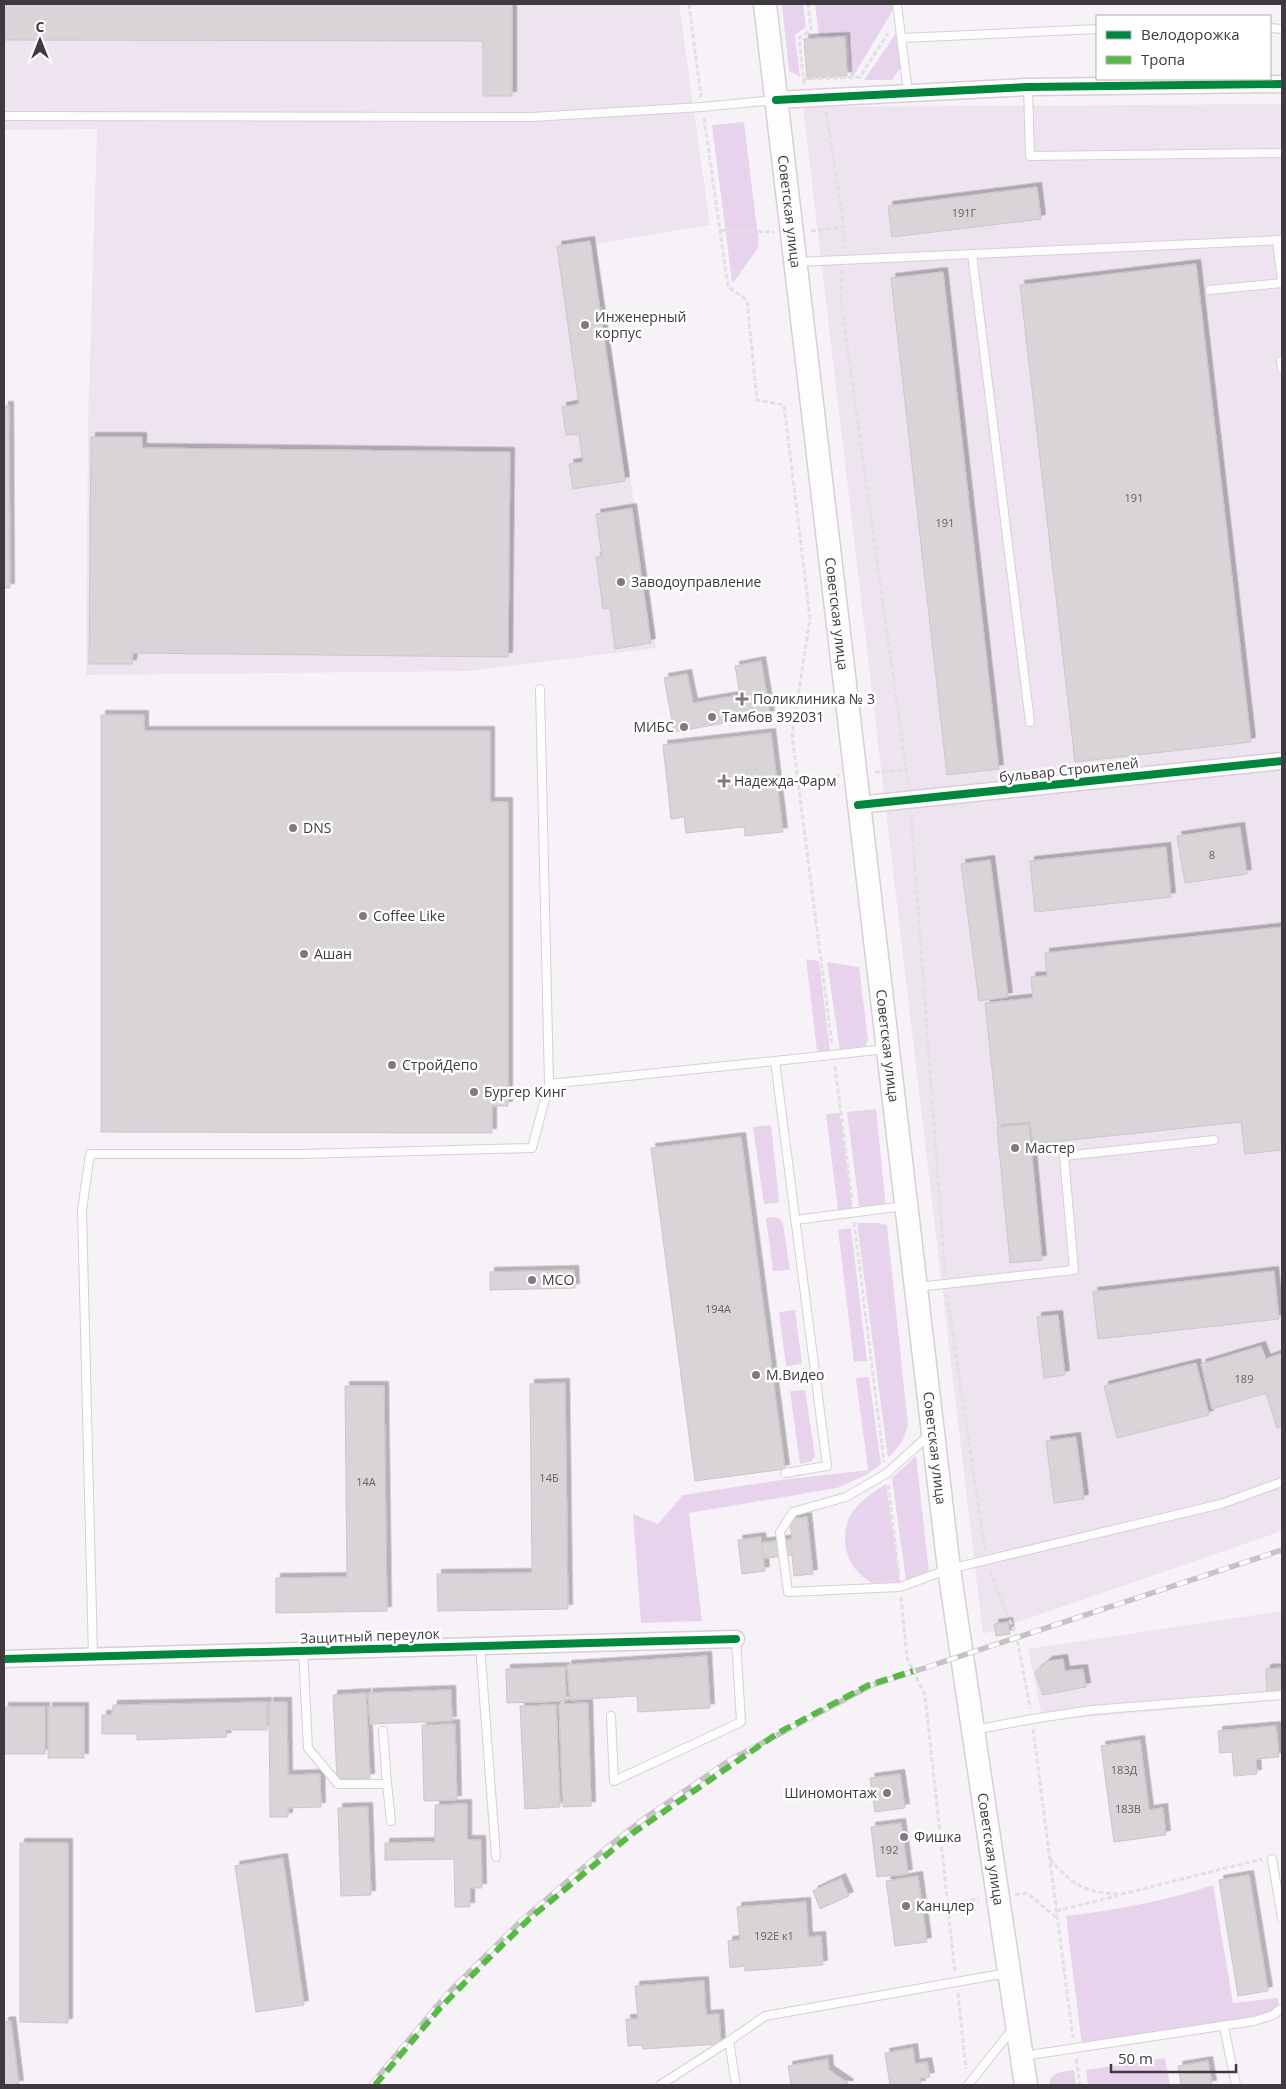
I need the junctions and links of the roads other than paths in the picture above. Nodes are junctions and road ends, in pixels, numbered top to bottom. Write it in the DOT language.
graph roads {
  1 [pos="765,4"];
  2 [pos="897,4"];
  3 [pos="1096,29"];
  4 [pos="902,38"];
  5 [pos="1282,84"];
  6 [pos="1028,87"];
  7 [pos="908,93"];
  8 [pos="776,100"];
  9 [pos="4,116"];
  10 [pos="1282,153"];
  11 [pos="1280,240"];
  12 [pos="972,254"];
  13 [pos="796,262"];
  14 [pos="1282,282"];
  15 [pos="1210,290"];
  16 [pos="540,689"];
  17 [pos="1030,722"];
  18 [pos="1282,761"];
  19 [pos="858,805"];
  20 [pos="886,1050"];
  21 [pos="774,1061"];
  22 [pos="548,1084"];
  23 [pos="1214,1140"];
  24 [pos="906,1206"];
  25 [pos="795,1220"];
  26 [pos="914,1287"];
  27 [pos="932,1431"];
  28 [pos="785,1473"];
  29 [pos="1282,1482"];
  30 [pos="949,1569"];
  31 [pos="736,1639"];
  32 [pos="480,1645"];
  33 [pos="303,1650"];
  34 [pos="93,1656"];
  35 [pos="4,1659"];
  36 [pos="1282,1695"];
  37 [pos="611,1716"];
  38 [pos="973,1730"];
  39 [pos="383,1731"];
  40 [pos="387,1784"];
  41 [pos="391,1821"];
  42 [pos="496,1857"];
  43 [pos="1272,1859"];
  44 [pos="1282,1918"];
  45 [pos="1009,1973"];
  46 [pos="1282,2008"];
  47 [pos="1016,2023"];
  48 [pos="1224,2027"];
  49 [pos="728,2041"];
  50 [pos="1022,2056"];
  51 [pos="660,2085"];
  52 [pos="736,2085"];
  53 [pos="968,2085"];
  54 [pos="1026,2085"];
  55 [pos="1236,2085"];
  1 -- 8 [label="main road, Советская улица"];
  2 -- 4 [label="lane"];
  3 -- 4 [label="lane"];
  4 -- 7 [label="lane"];
  5 -- 6 [label="street"];
  6 -- 7 [label="street"];
  6 -- 10 [label="lane"];
  7 -- 8 [label="street"];
  8 -- 9 [label="lane"];
  8 -- 13 [label="main road, Советская улица"];
  11 -- 12 [label="lane"];
  11 -- 14 [label="lane"];
  12 -- 13 [label="lane"];
  12 -- 17 [label="lane"];
  13 -- 19 [label="main road, Советская улица"];
  14 -- 15 [label="lane"];
  16 -- 22 [label="lane"];
  18 -- 19 [label="street, бульвар Строителей"];
  19 -- 20 [label="main road, Советская улица"];
  20 -- 21 [label="lane"];
  20 -- 24 [label="main road, Советская улица"];
  21 -- 22 [label="lane"];
  21 -- 25 [label="lane"];
  22 -- 34 [label="lane"];
  23 -- 26 [label="lane"];
  24 -- 25 [label="lane"];
  24 -- 26 [label="main road, Советская улица"];
  25 -- 28 [label="lane"];
  26 -- 27 [label="main road, Советская улица"];
  27 -- 30 [label="main road, Советская улица"];
  27 -- 30 [label="lane"];
  29 -- 30 [label="lane"];
  30 -- 38 [label="main road, Советская улица"];
  31 -- 32 [label="street, Защитный переулок"];
  31 -- 37 [label="lane"];
  32 -- 33 [label="street, Защитный переулок"];
  32 -- 42 [label="lane"];
  33 -- 34 [label="street, Защитный переулок"];
  33 -- 40 [label="lane"];
  34 -- 35 [label="street, Защитный переулок"];
  36 -- 38 [label="lane"];
  38 -- 45 [label="main road, Советская улица"];
  39 -- 40 [label="lane"];
  40 -- 41 [label="lane"];
  43 -- 44 [label="lane"];
  45 -- 47 [label="main road, Советская улица"];
  45 -- 49 [label="lane"];
  46 -- 48 [label="lane"];
  47 -- 50 [label="main road, Советская улица"];
  47 -- 53 [label="lane"];
  48 -- 50 [label="lane"];
  48 -- 55 [label="lane"];
  49 -- 51 [label="lane"];
  49 -- 52 [label="lane"];
  50 -- 54 [label="main road, Советская улица"];
}
